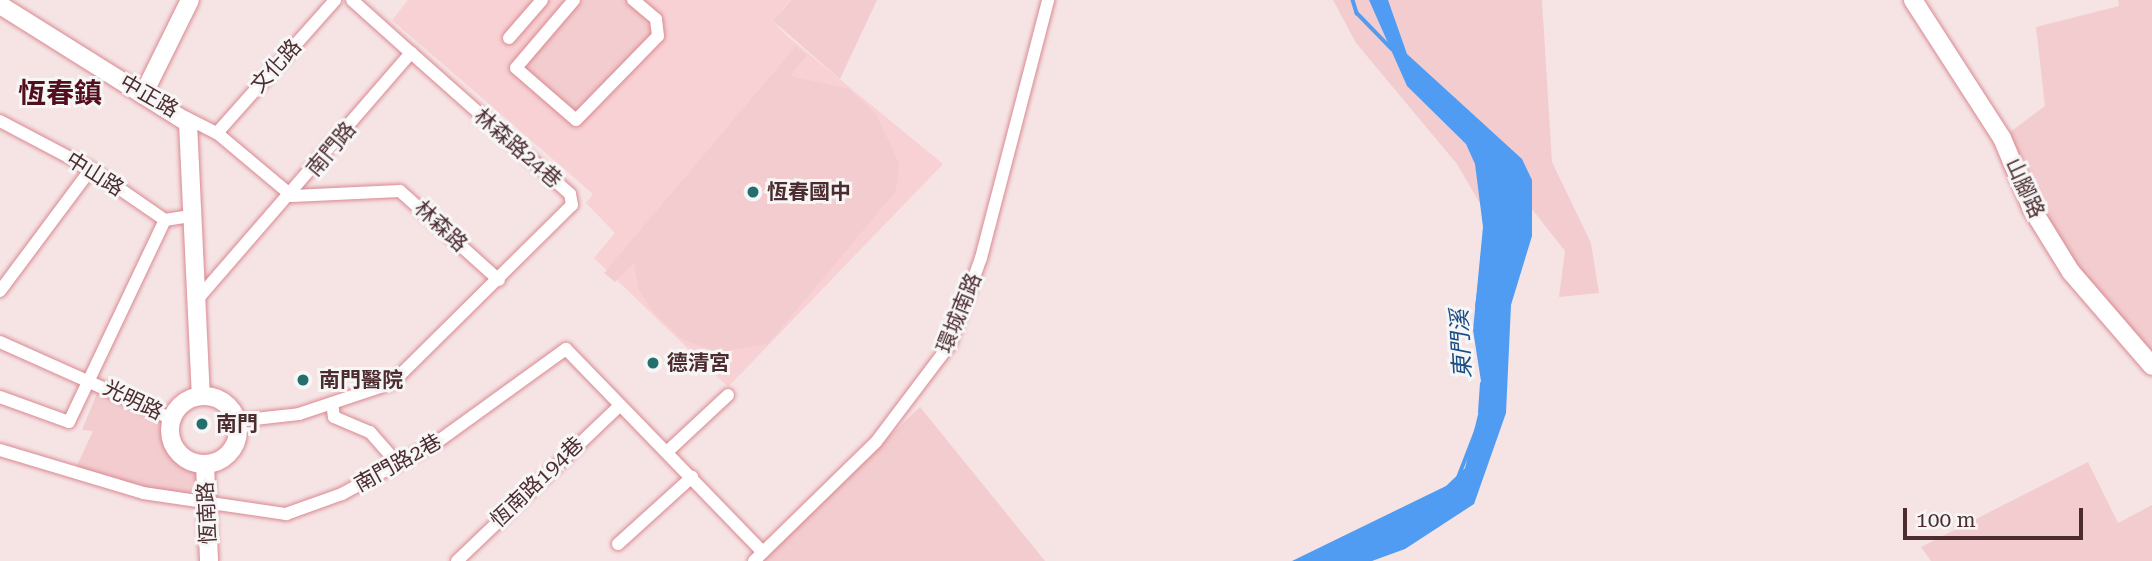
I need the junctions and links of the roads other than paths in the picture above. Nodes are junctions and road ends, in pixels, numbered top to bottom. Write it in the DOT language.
graph roads {
  1 [pos="190,0"];
  2 [pos="335,0"];
  3 [pos="352,0"];
  4 [pos="541,0"];
  5 [pos="550,0"];
  6 [pos="574,0"];
  7 [pos="633,0"];
  8 [pos="1048,0"];
  9 [pos="1913,0"];
  10 [pos="0,5"];
  11 [pos="564,11"];
  12 [pos="526,51"];
  13 [pos="411,53"];
  14 [pos="143,95"];
  15 [pos="185,117"];
  16 [pos="0,121"];
  17 [pos="217,133"];
  18 [pos="91,169"];
  19 [pos="292,196"];
  20 [pos="189,216"];
  21 [pos="165,220"];
  22 [pos="499,280"];
  23 [pos="0,291"];
  24 [pos="195,302"];
  25 [pos="0,342"];
  26 [pos="2152,366"];
  27 [pos="93,381"];
  28 [pos="728,395"];
  29 [pos="201,396"];
  30 [pos="0,397"];
  31 [pos="332,404"];
  32 [pos="619,405"];
  33 [pos="172,419"];
  34 [pos="237,421"];
  35 [pos="0,450"];
  36 [pos="668,452"];
  37 [pos="205,464"];
  38 [pos="398,464"];
  39 [pos="692,477"];
  40 [pos="205,505"];
  41 [pos="618,544"];
  42 [pos="758,557"];
  43 [pos="209,561"];
  44 [pos="457,561"];
  1 -- 14 [label="street"];
  2 -- 17 [label="street, 文化路"];
  3 -- 13 [label="street"];
  4 -- 12 [label="street"];
  5 -- 11 [label="street"];
  6 -- 11 [label="street"];
  7 -- 12 [label="street"];
  8 -- 42 [label="street, 環城南路"];
  9 -- 26 [label="street, 山腳路"];
  10 -- 14 [label="street, 中正路"];
  11 -- 12 [label="street"];
  13 -- 19 [label="street, 南門路"];
  13 -- 22 [label="street, 林森路24巷"];
  14 -- 15 [label="street, 中正路"];
  15 -- 17 [label="street, 中正路"];
  15 -- 20 [label="street"];
  16 -- 18 [label="street, 中山路"];
  17 -- 19 [label="street, 中正路"];
  18 -- 21 [label="street, 中山路"];
  18 -- 23 [label="street"];
  19 -- 22 [label="street, 林森路"];
  19 -- 24 [label="street, 南門路"];
  20 -- 21 [label="street"];
  20 -- 24 [label="street"];
  21 -- 27 [label="street"];
  22 -- 31 [label="street"];
  24 -- 29 [label="street"];
  25 -- 27 [label="street, 光明路"];
  27 -- 30 [label="street, 光明路"];
  27 -- 33 [label="street, 光明路"];
  28 -- 36 [label="street"];
  29 -- 33 [label="street"];
  29 -- 34 [label="street"];
  31 -- 34 [label="street"];
  31 -- 38 [label="street"];
  32 -- 36 [label="street"];
  32 -- 38 [label="street, 南門路2巷"];
  32 -- 44 [label="street, 恆南路194巷"];
  33 -- 37 [label="street"];
  34 -- 37 [label="street"];
  35 -- 40 [label="street, 南門路2巷"];
  36 -- 39 [label="street"];
  37 -- 40 [label="street, 恆南路"];
  38 -- 40 [label="street, 南門路2巷"];
  39 -- 41 [label="street"];
  39 -- 42 [label="street"];
  40 -- 43 [label="street, 恆南路"];
}
